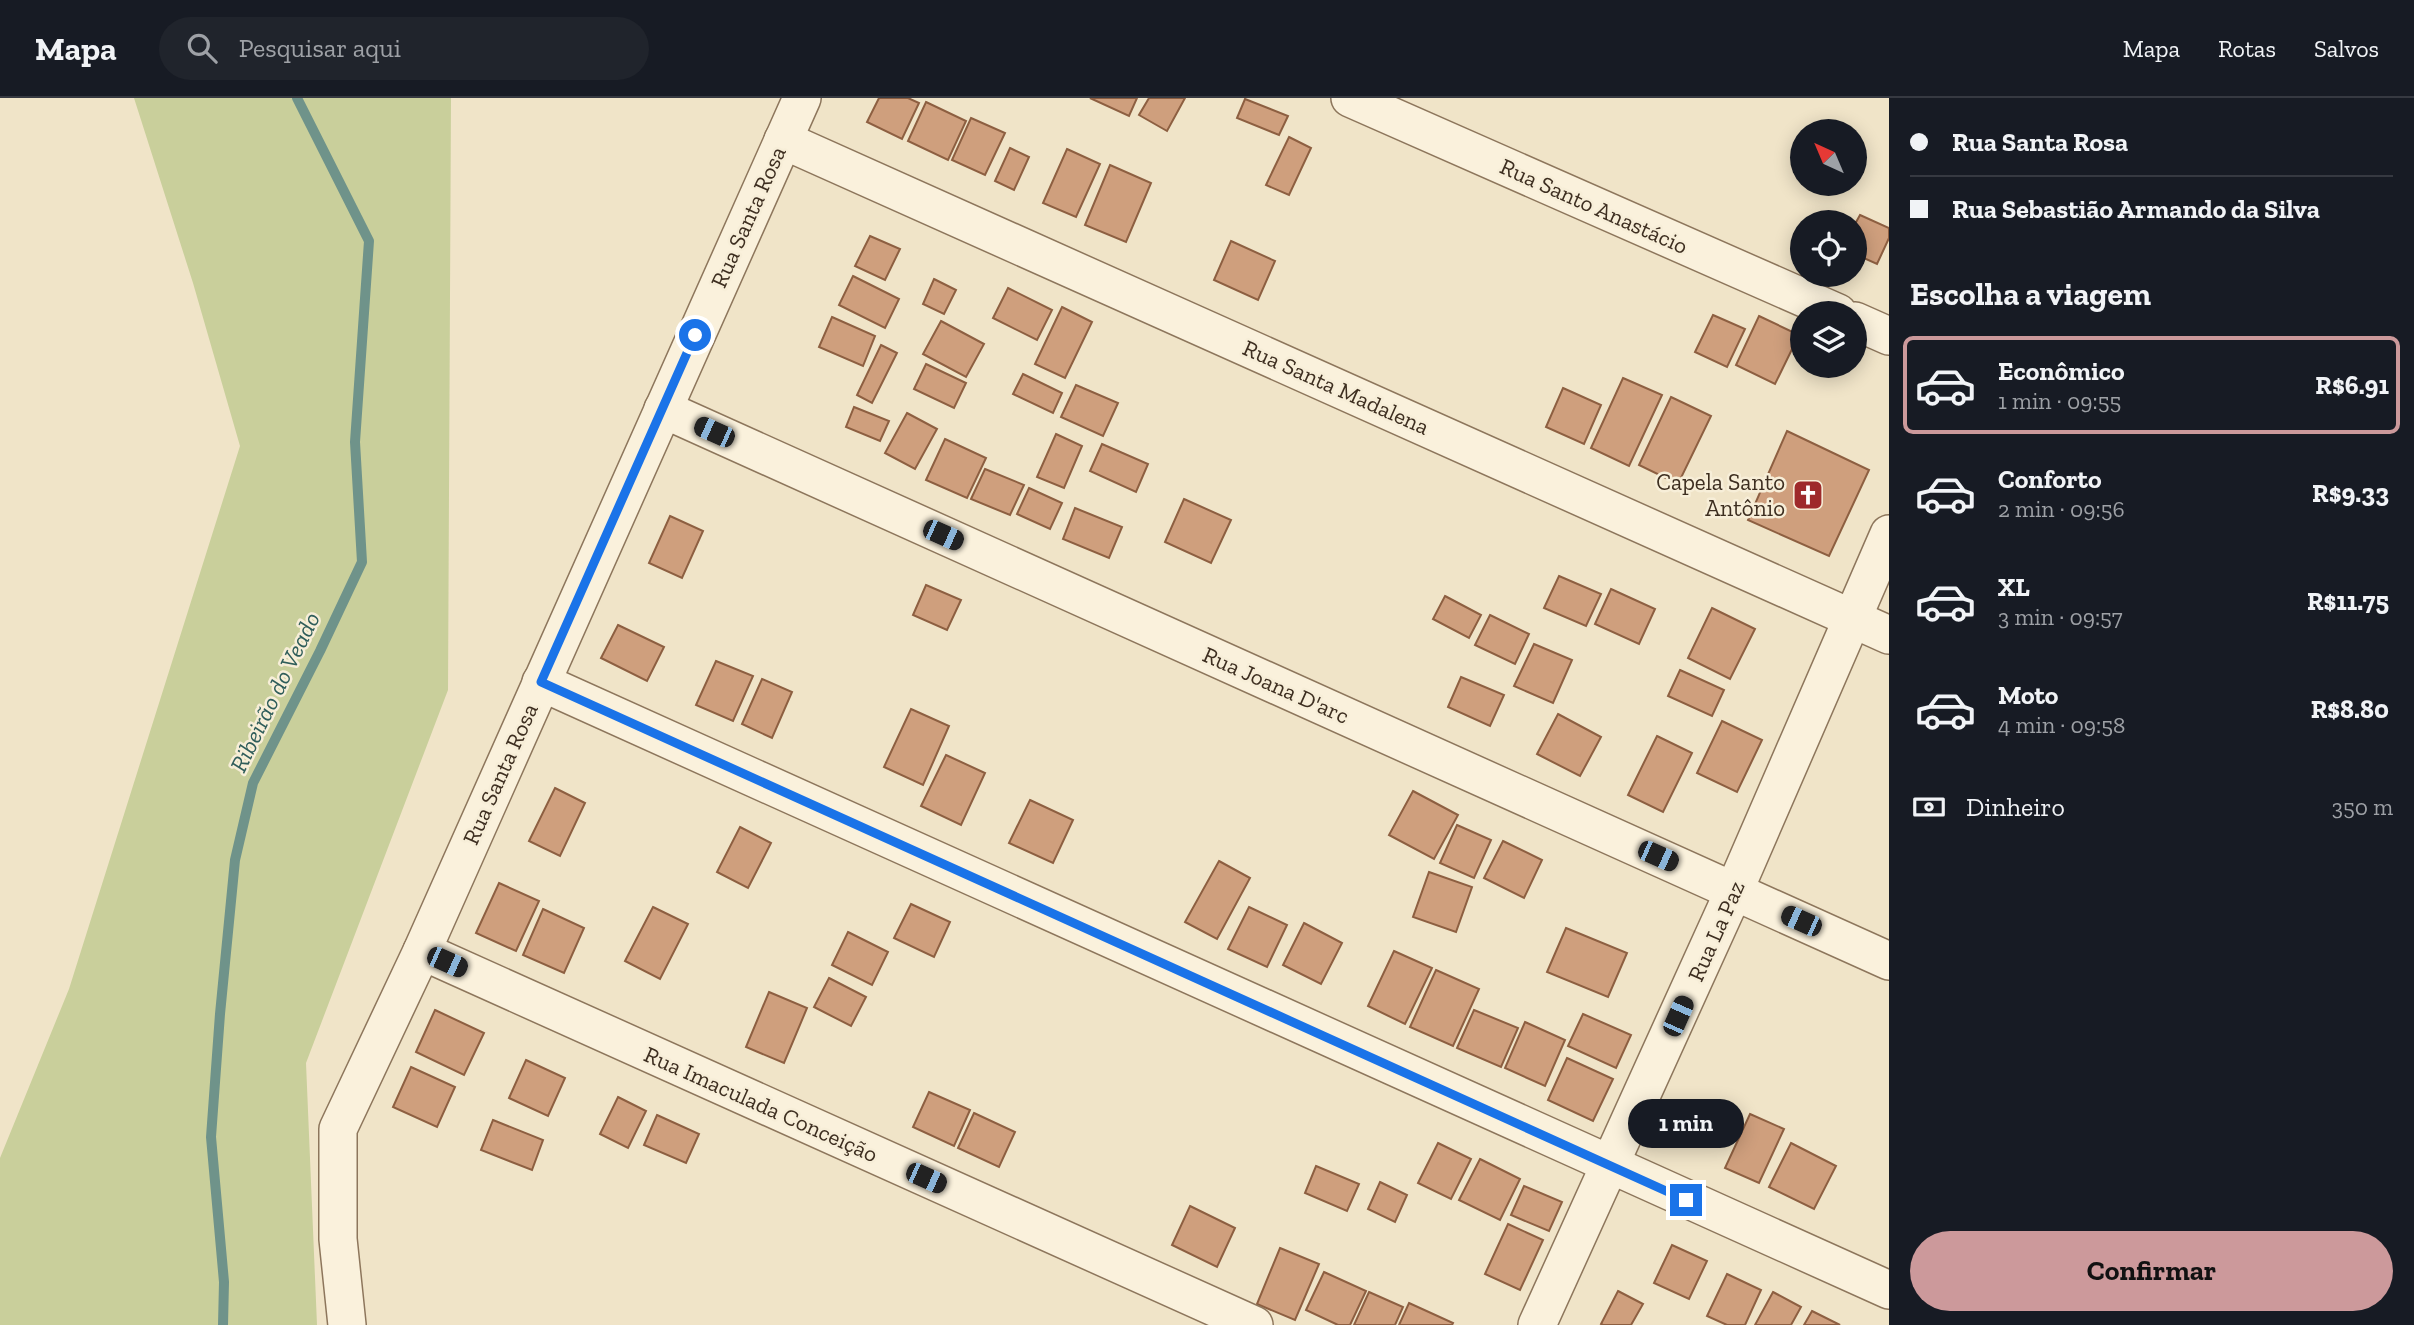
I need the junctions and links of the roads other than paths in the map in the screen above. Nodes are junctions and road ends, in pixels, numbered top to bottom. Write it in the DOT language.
graph roads {
  1 [pos="802,98"];
  2 [pos="1350,98"];
  3 [pos="783,140"];
  4 [pos="1811,301"];
  5 [pos="1867,326"];
  6 [pos="1889,336"];
  7 [pos="663,409"];
  8 [pos="1889,534"];
  9 [pos="1852,618"];
  10 [pos="1889,635"];
  11 [pos="541,682"];
  12 [pos="1734,891"];
  13 [pos="422,951"];
  14 [pos="1889,961"];
  15 [pos="1610,1166"];
  16 [pos="1889,1290"];
  17 [pos="347,1325"];
  18 [pos="1254,1325"];
  19 [pos="1537,1325"];
  1 -- 3 [label="street, Rua Santa Rosa"];
  2 -- 4 [label="street, Rua Santo Anastácio"];
  3 -- 7 [label="street, Rua Santa Rosa"];
  3 -- 9 [label="street, Rua Santa Madalena"];
  5 -- 6 [label="street"];
  7 -- 11 [label="street, Rua Santa Rosa"];
  7 -- 12 [label="street, Rua Joana D'arc"];
  8 -- 9 [label="street, Rua La Paz"];
  9 -- 10 [label="street, Rua Santa Madalena"];
  9 -- 12 [label="street, Rua La Paz"];
  11 -- 13 [label="street, Rua Santa Rosa"];
  11 -- 15 [label="street"];
  12 -- 14 [label="street, Rua Joana D'arc"];
  12 -- 15 [label="street, Rua La Paz"];
  13 -- 17 [label="street, Rua Santa Rosa"];
  13 -- 18 [label="street, Rua Imaculada Conceição"];
  15 -- 16 [label="street"];
  15 -- 19 [label="street, Rua La Paz"];
}
